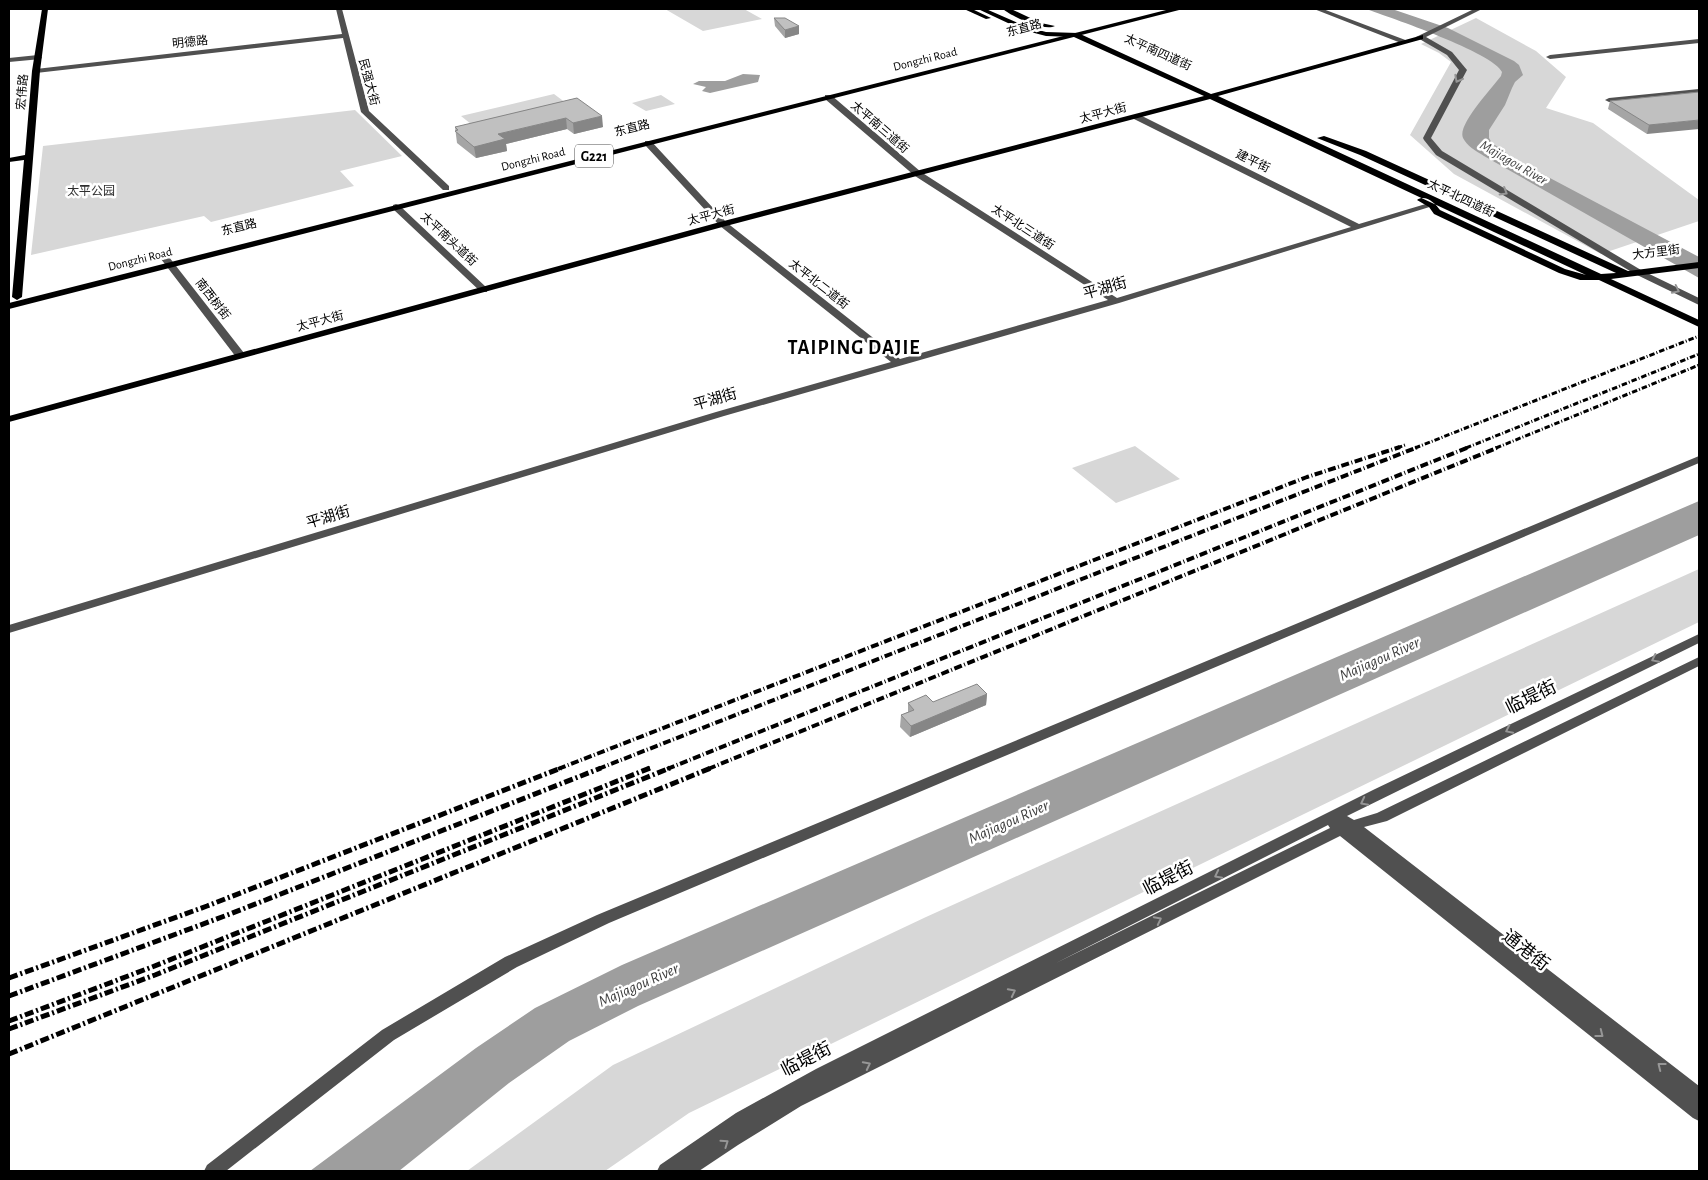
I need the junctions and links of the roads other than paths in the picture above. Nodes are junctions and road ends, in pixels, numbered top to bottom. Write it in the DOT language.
graph roads {
  1 [pos="45,9"];
  2 [pos="339,9"];
  3 [pos="967,9"];
  4 [pos="981,9"];
  5 [pos="994,9"];
  6 [pos="1006,9"];
  7 [pos="1144,9"];
  8 [pos="1179,9"];
  9 [pos="1317,9"];
  10 [pos="1479,9"];
  11 [pos="1057,31"];
  12 [pos="1076,32"];
  13 [pos="1046,34"];
  14 [pos="346,36"];
  15 [pos="1420,37"];
  16 [pos="1032,38"];
  17 [pos="1404,41"];
  18 [pos="1699,41"];
  19 [pos="38,57"];
  20 [pos="1550,57"];
  21 [pos="9,60"];
  22 [pos="36,71"];
  23 [pos="1699,91"];
  24 [pos="1220,93"];
  25 [pos="1210,96"];
  26 [pos="828,97"];
  27 [pos="1609,100"];
  28 [pos="1137,117"];
  29 [pos="1318,137"];
  30 [pos="1304,138"];
  31 [pos="648,142"];
  32 [pos="1349,155"];
  33 [pos="30,157"];
  34 [pos="9,160"];
  35 [pos="918,174"];
  36 [pos="446,188"];
  37 [pos="1432,206"];
  38 [pos="396,207"];
  39 [pos="723,224"];
  40 [pos="1358,227"];
  41 [pos="1699,260"];
  42 [pos="168,262"];
  43 [pos="1699,265"];
  44 [pos="1664,267"];
  45 [pos="1617,269"];
  46 [pos="1632,272"];
  47 [pos="484,290"];
  48 [pos="13,298"];
  49 [pos="1116,300"];
  50 [pos="1699,302"];
  51 [pos="9,306"];
  52 [pos="1699,315"];
  53 [pos="1699,324"];
  54 [pos="240,355"];
  55 [pos="898,362"];
  56 [pos="9,419"];
  57 [pos="1699,458"];
  58 [pos="9,629"];
  59 [pos="1699,638"];
  60 [pos="1699,660"];
  61 [pos="1340,822"];
  62 [pos="1699,1096"];
  63 [pos="1699,1112"];
  64 [pos="213,1171"];
  65 [pos="666,1171"];
  66 [pos="685,1171"];
  1 -- 19 [label="main road, 宏伟路"];
  2 -- 14 [label="street, 民强大街"];
  3 -- 16 [label="main road"];
  4 -- 13 [label="main road"];
  5 -- 11 [label="main road"];
  6 -- 12 [label="main road"];
  7 -- 12 [label="highway, 东直路 / G221"];
  8 -- 12 [label="highway, Dongzhi Road / G221"];
  9 -- 17 [label="street"];
  10 -- 15 [label="street"];
  11 -- 12 [label="highway, 东直路 / G221"];
  11 -- 12 [label="main road"];
  11 -- 13 [label="highway, 东直路 / G221"];
  12 -- 13 [label="main road"];
  12 -- 24 [label="main road, 太平南四道街"];
  12 -- 25 [label="main road, 太平南四道街"];
  12 -- 26 [label="highway, Dongzhi Road / G221"];
  13 -- 16 [label="highway, 东直路 / G221"];
  14 -- 22 [label="street, 明德路"];
  14 -- 36 [label="street, 民强大街"];
  15 -- 17 [label="main road, 太平大街"];
  15 -- 46 [label="street, one-way"];
  16 -- 36 [label="highway, 东直路 / G221"];
  17 -- 24 [label="main road, 太平大街"];
  18 -- 20 [label="street"];
  19 -- 21 [label="street"];
  19 -- 22 [label="main road, 宏伟路"];
  22 -- 33 [label="main road, 宏伟路"];
  23 -- 27 [label="street"];
  24 -- 25 [label="main road, 太平大街"];
  24 -- 29 [label="main road, 太平北四道街"];
  25 -- 28 [label="main road, 太平大街"];
  25 -- 30 [label="main road, 太平北四道街"];
  26 -- 31 [label="highway, Dongzhi Road / G221"];
  26 -- 35 [label="street, 太平南三道街"];
  28 -- 35 [label="main road, 太平大街"];
  28 -- 40 [label="street, 建平街"];
  29 -- 32 [label="main road, 太平北四道街"];
  29 -- 45 [label="main road"];
  30 -- 32 [label="main road, 太平北四道街"];
  30 -- 37 [label="main road"];
  31 -- 38 [label="highway, Dongzhi Road / G221"];
  31 -- 39 [label="street, 太平北二道街"];
  32 -- 52 [label="main road, 太平北四道街"];
  32 -- 53 [label="main road, 太平北四道街"];
  33 -- 34 [label="main road"];
  33 -- 48 [label="main road, 宏伟路"];
  35 -- 39 [label="main road, 太平大街"];
  35 -- 49 [label="street, 太平北三道街"];
  36 -- 42 [label="highway, 东直路 / G221"];
  37 -- 40 [label="street, 平湖街"];
  37 -- 45 [label="main road, 大方里街"];
  37 -- 46 [label="main road"];
  38 -- 42 [label="highway, Dongzhi Road / G221"];
  38 -- 47 [label="street, 太平南头道街"];
  39 -- 47 [label="main road, 太平大街"];
  39 -- 55 [label="street, 太平北二道街"];
  40 -- 49 [label="street, 平湖街"];
  41 -- 44 [label="main road, 大方里街"];
  42 -- 48 [label="highway, 东直路 / G221"];
  42 -- 51 [label="highway, Dongzhi Road / G221"];
  42 -- 54 [label="street, 南西树街"];
  43 -- 44 [label="main road, 大方里街"];
  44 -- 46 [label="main road, 大方里街"];
  45 -- 46 [label="main road, 大方里街"];
  46 -- 50 [label="street, one-way"];
  47 -- 54 [label="main road, 太平大街"];
  49 -- 55 [label="street, 平湖街"];
  54 -- 56 [label="main road, 太平大街"];
  55 -- 58 [label="street, 平湖街"];
  57 -- 64 [label="street"];
  59 -- 61 [label="street, 临堤街, one-way"];
  60 -- 61 [label="street, 临堤街"];
  62 -- 61 [label="street, 通港街, one-way"];
  61 -- 63 [label="street, 通港街, one-way"];
  61 -- 65 [label="street, 临堤街, one-way"];
  66 -- 61 [label="street, 临堤街, one-way"];
}
